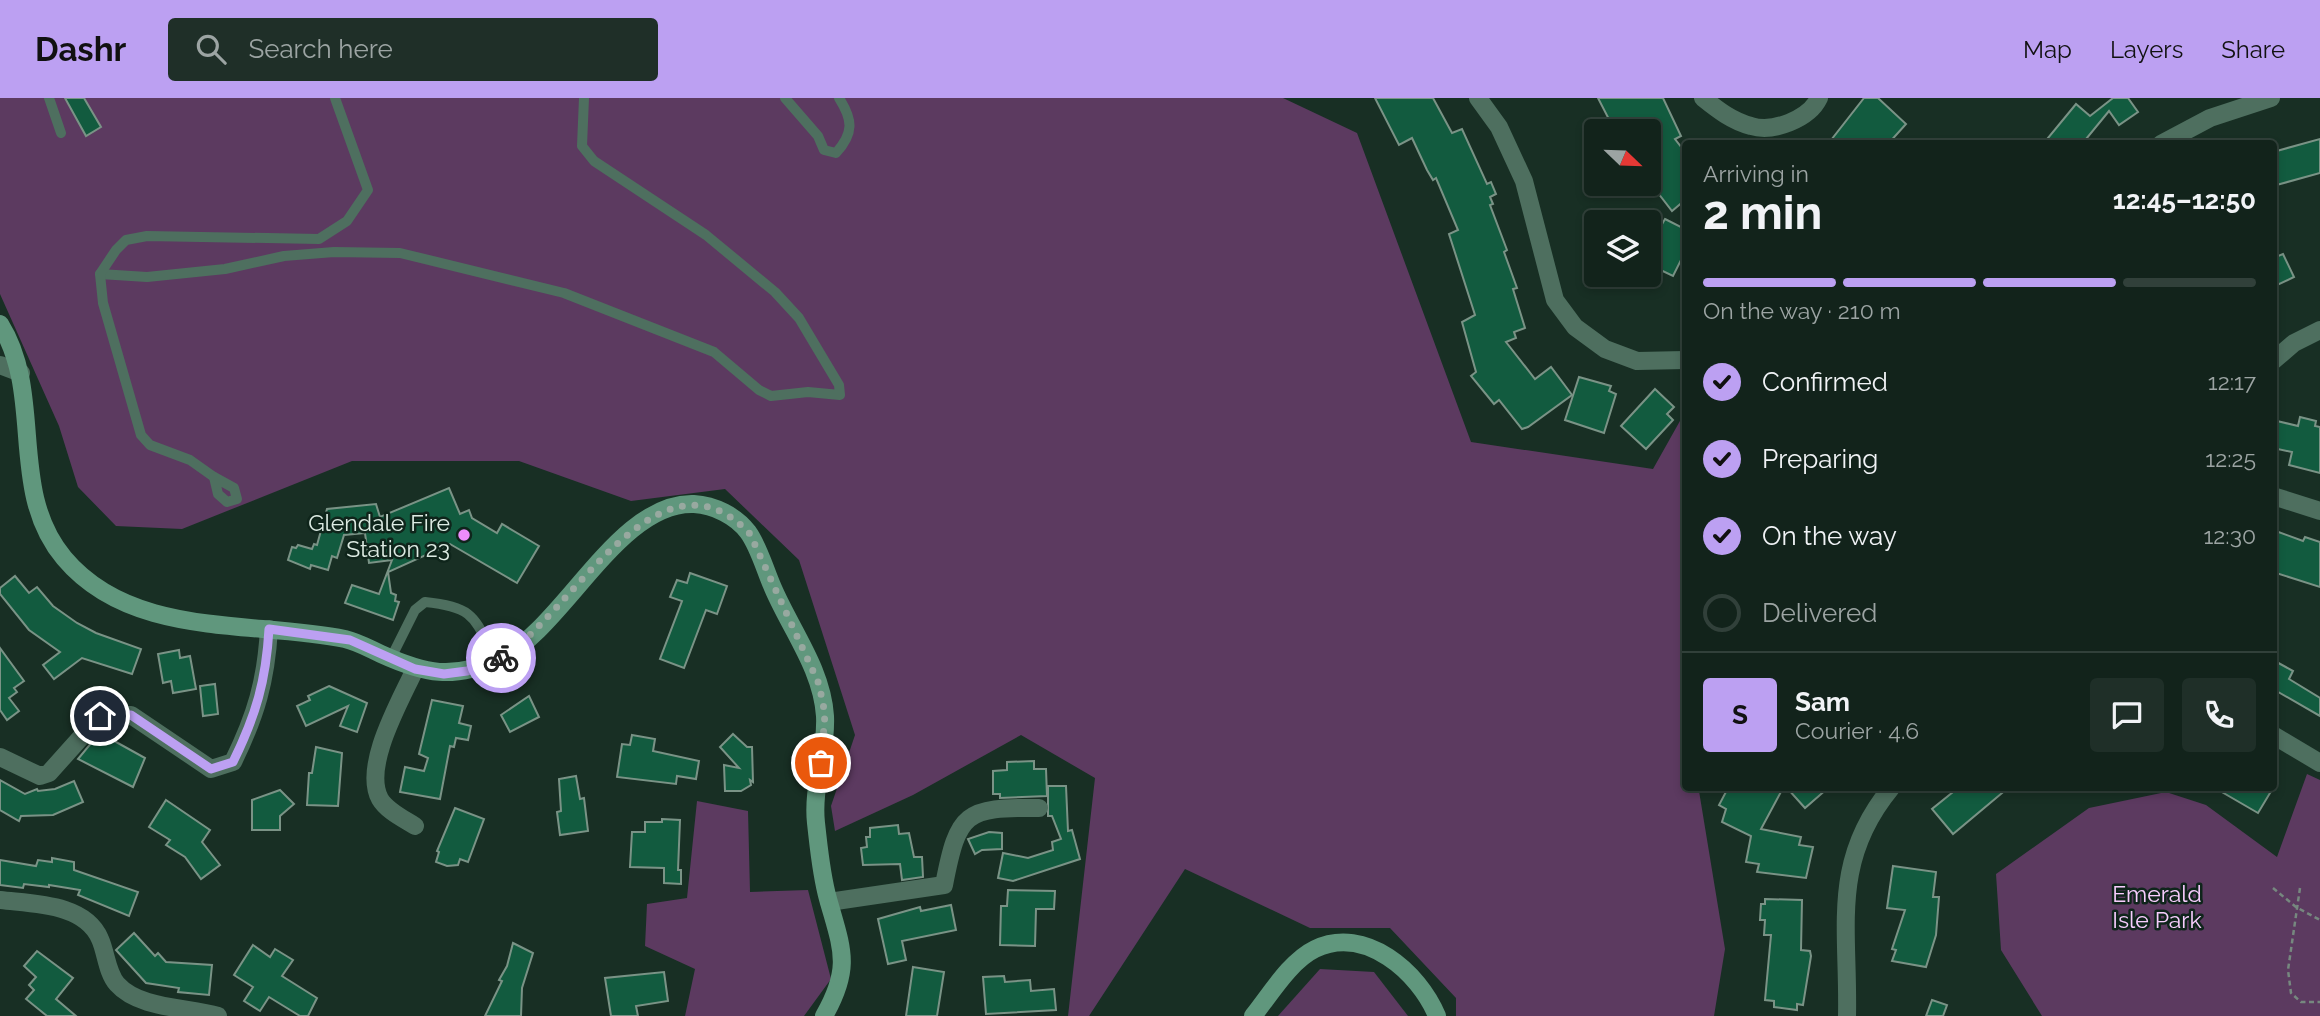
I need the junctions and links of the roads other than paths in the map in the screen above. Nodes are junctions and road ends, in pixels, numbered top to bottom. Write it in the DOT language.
graph roads {
  1 [pos="49,98"];
  2 [pos="335,98"];
  3 [pos="584,98"];
  4 [pos="785,98"];
  5 [pos="839,98"];
  6 [pos="1478,98"];
  7 [pos="1703,98"];
  8 [pos="1819,98"];
  9 [pos="2271,98"];
  10 [pos="61,133"];
  11 [pos="2169,140"];
  12 [pos="100,274"];
  13 [pos="0,324"];
  14 [pos="2320,330"];
  15 [pos="2277,358"];
  16 [pos="1682,359"];
  17 [pos="0,365"];
  18 [pos="21,373"];
  19 [pos="214,477"];
  20 [pos="2277,497"];
  21 [pos="2320,511"];
  22 [pos="269,629"];
  23 [pos="391,658"];
  24 [pos="496,660"];
  25 [pos="415,669"];
  26 [pos="2277,737"];
  27 [pos="0,757"];
  28 [pos="2320,764"];
  29 [pos="1888,791"];
  30 [pos="1039,808"];
  31 [pos="415,826"];
  32 [pos="0,900"];
  33 [pos="828,902"];
  34 [pos="218,1016"];
  35 [pos="824,1016"];
  36 [pos="1253,1016"];
  37 [pos="1437,1016"];
  38 [pos="1847,1016"];
  1 -- 10 [label="lane"];
  2 -- 12 [label="lane"];
  3 -- 12 [label="lane"];
  4 -- 5 [label="lane"];
  6 -- 16 [label="street"];
  7 -- 8 [label="street"];
  9 -- 11 [label="street"];
  12 -- 19 [label="lane"];
  13 -- 18 [label="main road"];
  14 -- 15 [label="street"];
  17 -- 18 [label="street"];
  18 -- 22 [label="main road"];
  20 -- 21 [label="street"];
  22 -- 23 [label="main road"];
  22 -- 27 [label="street"];
  23 -- 24 [label="lane"];
  23 -- 25 [label="main road"];
  24 -- 25 [label="main road"];
  24 -- 33 [label="main road"];
  25 -- 31 [label="street"];
  26 -- 28 [label="street"];
  29 -- 38 [label="street"];
  30 -- 33 [label="street"];
  32 -- 34 [label="street"];
  33 -- 35 [label="main road"];
  36 -- 37 [label="main road"];
}
